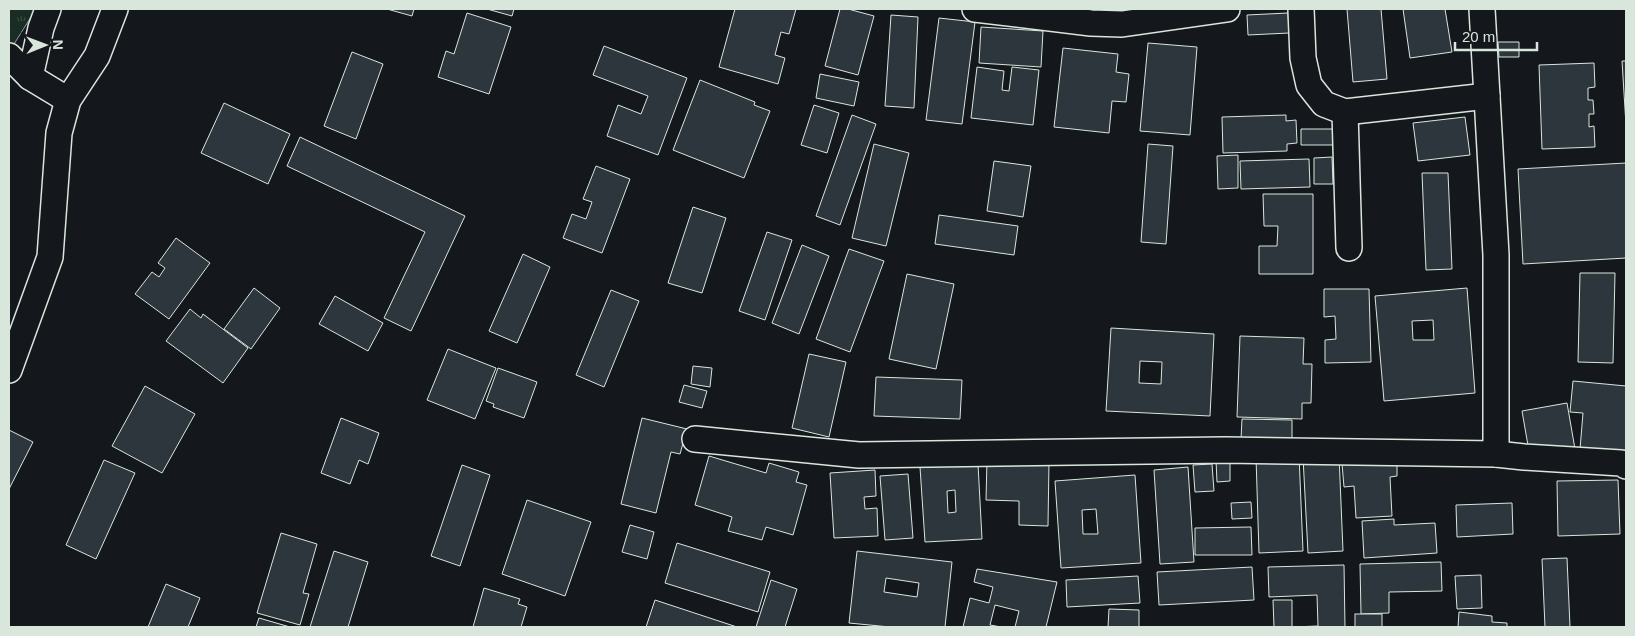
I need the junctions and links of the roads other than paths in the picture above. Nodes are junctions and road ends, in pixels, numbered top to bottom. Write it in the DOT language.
graph roads {
  1 [pos="48,9"];
  2 [pos="115,9"];
  3 [pos="975,9"];
  4 [pos="1227,9"];
  5 [pos="1301,9"];
  6 [pos="1482,9"];
  7 [pos="9,56"];
  8 [pos="30,77"];
  9 [pos="1487,96"];
  10 [pos="68,100"];
  11 [pos="1345,112"];
  12 [pos="1349,248"];
  13 [pos="9,370"];
  14 [pos="695,439"];
  15 [pos="1496,454"];
  16 [pos="1626,466"];
  1 -- 8 [label="street"];
  2 -- 10 [label="street"];
  3 -- 4 [label="street"];
  5 -- 11 [label="street"];
  6 -- 9 [label="street"];
  7 -- 8 [label="street"];
  8 -- 10 [label="street"];
  9 -- 11 [label="street"];
  9 -- 15 [label="street"];
  10 -- 13 [label="street"];
  11 -- 12 [label="street"];
  14 -- 15 [label="street"];
  15 -- 16 [label="street"];
}
